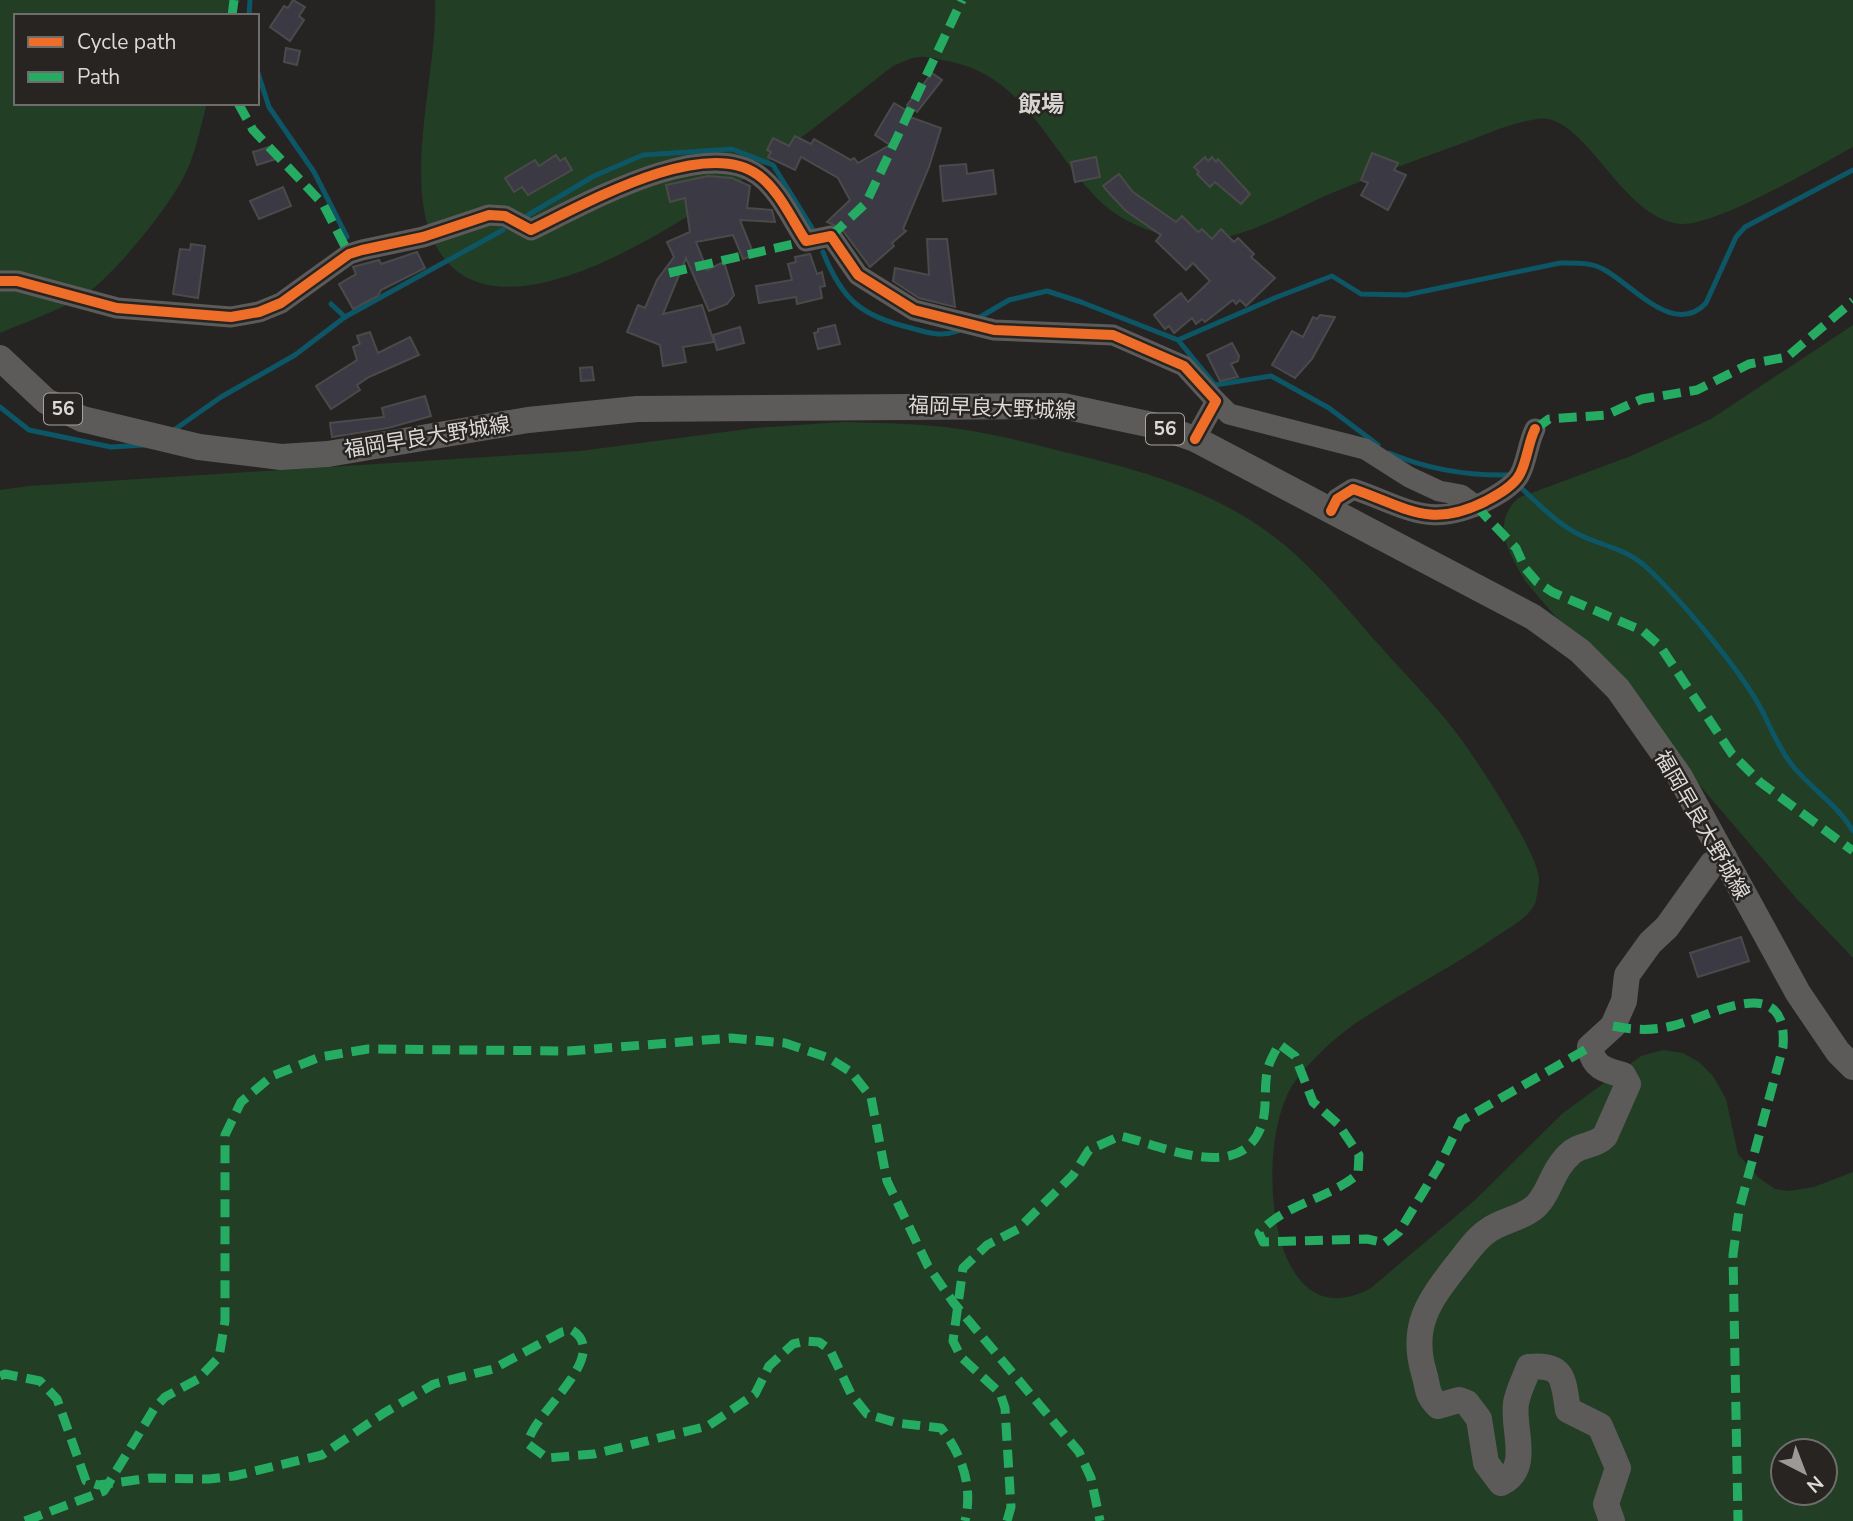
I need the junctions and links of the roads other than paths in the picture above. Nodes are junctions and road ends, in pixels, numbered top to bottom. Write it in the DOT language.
graph roads {
  1 [pos="0,281"];
  2 [pos="0,358"];
  3 [pos="1216,401"];
  4 [pos="1535,429"];
  5 [pos="1195,439"];
  6 [pos="1476,506"];
  7 [pos="1331,511"];
  8 [pos="1724,857"];
  9 [pos="1853,1067"];
  10 [pos="1612,1521"];
  1 -- 3 [label="street"];
  2 -- 5 [label="main road, 福岡早良大野城線 / 56"];
  3 -- 5 [label="street"];
  3 -- 6 [label="street"];
  4 -- 6 [label="street"];
  5 -- 7 [label="main road, 福岡早良大野城線 / 56"];
  6 -- 7 [label="street"];
  7 -- 8 [label="main road, 福岡早良大野城線 / 56"];
  8 -- 9 [label="main road, 福岡早良大野城線 / 56"];
  8 -- 10 [label="main road"];
}
